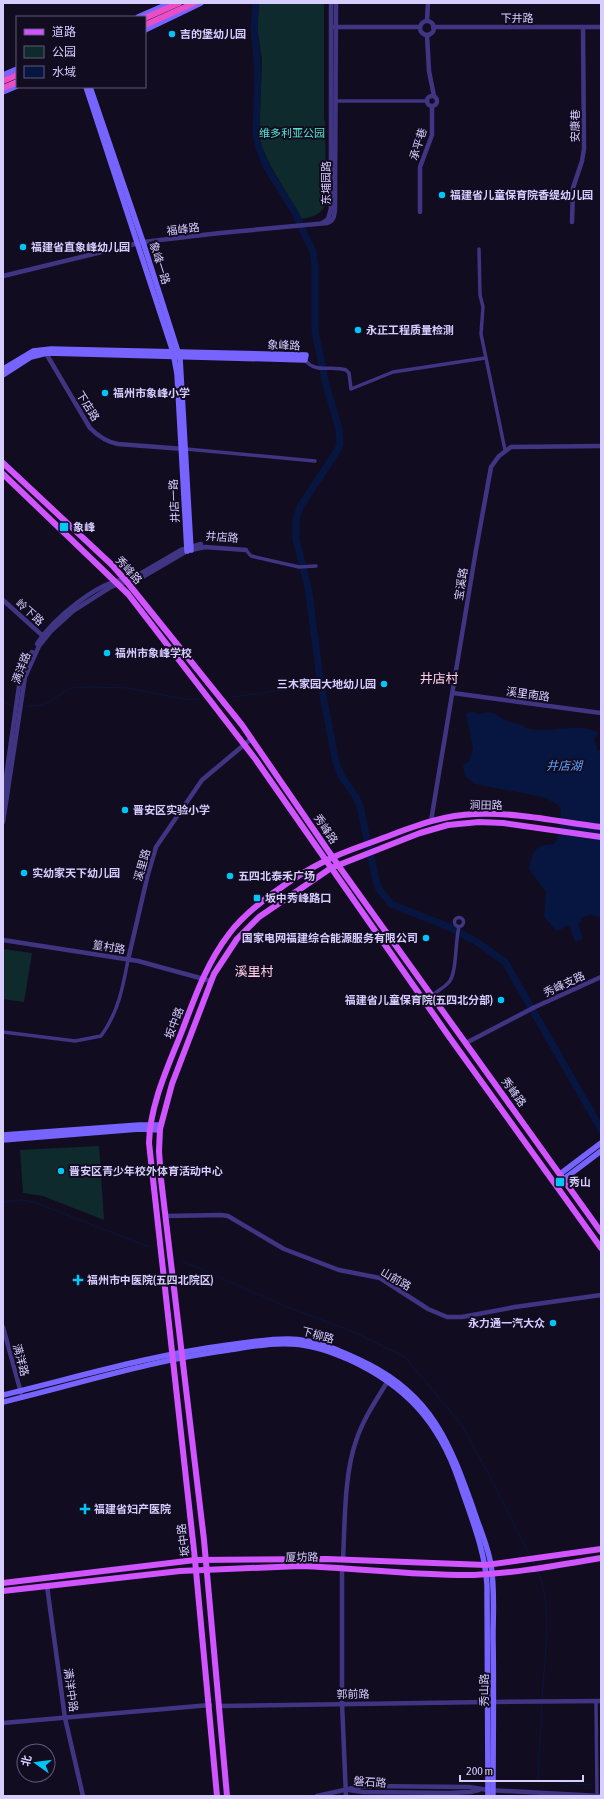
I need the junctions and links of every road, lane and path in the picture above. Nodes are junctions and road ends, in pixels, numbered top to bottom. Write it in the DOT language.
graph roads {
  1 [pos="170,3"];
  2 [pos="179,3"];
  3 [pos="194,3"];
  4 [pos="201,3"];
  5 [pos="331,3"];
  6 [pos="336,3"];
  7 [pos="428,3"];
  8 [pos="140,16"];
  9 [pos="146,18"];
  10 [pos="427,21"];
  11 [pos="146,25"];
  12 [pos="333,27"];
  13 [pos="420,27"];
  14 [pos="583,27"];
  15 [pos="601,27"];
  16 [pos="433,28"];
  17 [pos="146,30"];
  18 [pos="427,35"];
  19 [pos="16,69"];
  20 [pos="3,75"];
  21 [pos="16,75"];
  22 [pos="3,81"];
  23 [pos="16,82"];
  24 [pos="16,86"];
  25 [pos="3,88"];
  26 [pos="86,88"];
  27 [pos="90,88"];
  28 [pos="3,92"];
  29 [pos="434,96"];
  30 [pos="335,101"];
  31 [pos="427,101"];
  32 [pos="432,106"];
  33 [pos="420,212"];
  34 [pos="572,222"];
  35 [pos="320,224"];
  36 [pos="141,243"];
  37 [pos="479,249"];
  38 [pos="3,276"];
  39 [pos="45,351"];
  40 [pos="176,355"];
  41 [pos="485,358"];
  42 [pos="305,360"];
  43 [pos="3,368"];
  44 [pos="3,375"];
  45 [pos="601,446"];
  46 [pos="184,449"];
  47 [pos="505,450"];
  48 [pos="314,461"];
  49 [pos="3,463"];
  50 [pos="3,474"];
  51 [pos="189,549"];
  52 [pos="246,550"];
  53 [pos="316,566"];
  54 [pos="126,580"];
  55 [pos="117,582"];
  56 [pos="3,600"];
  57 [pos="44,637"];
  58 [pos="453,693"];
  59 [pos="601,713"];
  60 [pos="251,739"];
  61 [pos="244,745"];
  62 [pos="4,798"];
  63 [pos="431,821"];
  64 [pos="3,822"];
  65 [pos="601,827"];
  66 [pos="601,837"];
  67 [pos="333,857"];
  68 [pos="326,860"];
  69 [pos="338,865"];
  70 [pos="331,868"];
  71 [pos="459,927"];
  72 [pos="3,940"];
  73 [pos="128,960"];
  74 [pos="202,977"];
  75 [pos="601,977"];
  76 [pos="211,981"];
  77 [pos="431,996"];
  78 [pos="3,1032"];
  79 [pos="466,1043"];
  80 [pos="150,1127"];
  81 [pos="160,1127"];
  82 [pos="3,1135"];
  83 [pos="3,1140"];
  84 [pos="601,1143"];
  85 [pos="601,1151"];
  86 [pos="562,1176"];
  87 [pos="166,1216"];
  88 [pos="601,1232"];
  89 [pos="601,1248"];
  90 [pos="601,1295"];
  91 [pos="3,1327"];
  92 [pos="182,1354"];
  93 [pos="172,1356"];
  94 [pos="389,1379"];
  95 [pos="21,1394"];
  96 [pos="3,1395"];
  97 [pos="3,1402"];
  98 [pos="601,1549"];
  99 [pos="601,1558"];
  100 [pos="206,1559"];
  101 [pos="196,1560"];
  102 [pos="343,1560"];
  103 [pos="488,1565"];
  104 [pos="342,1568"];
  105 [pos="196,1569"];
  106 [pos="206,1569"];
  107 [pos="489,1574"];
  108 [pos="3,1583"];
  109 [pos="490,1585"];
  110 [pos="47,1586"];
  111 [pos="3,1591"];
  112 [pos="491,1702"];
  113 [pos="598,1702"];
  114 [pos="342,1704"];
  115 [pos="210,1705"];
  116 [pos="219,1706"];
  117 [pos="65,1718"];
  118 [pos="3,1723"];
  119 [pos="345,1789"];
  120 [pos="491,1793"];
  121 [pos="83,1796"];
  122 [pos="217,1796"];
  123 [pos="227,1796"];
  124 [pos="317,1796"];
  125 [pos="346,1796"];
  126 [pos="599,1796"];
  1 -- 8 [label="main road"];
  2 -- 9 [label="highway"];
  3 -- 11 [label="highway"];
  4 -- 17 [label="main road"];
  5 -- 12 [label="street, 东埔园路"];
  6 -- 12 [label="street, 东埔园路"];
  7 -- 10 [label="street"];
  10 -- 13 [label="street"];
  10 -- 16 [label="street"];
  12 -- 13 [label="street"];
  12 -- 30 [label="street, 东埔园路"];
  12 -- 35 [label="street, 东埔园路"];
  13 -- 18 [label="street"];
  14 -- 15 [label="street, 下井路"];
  14 -- 16 [label="street, 下井路"];
  14 -- 34 [label="street, 安康巷"];
  16 -- 18 [label="street"];
  18 -- 29 [label="street"];
  19 -- 20 [label="main road"];
  21 -- 22 [label="highway"];
  23 -- 25 [label="highway"];
  24 -- 28 [label="main road"];
  26 -- 36 [label="main road, 象峰一路"];
  27 -- 36 [label="main road, 象峰一路"];
  29 -- 31 [label="street"];
  29 -- 32 [label="street"];
  30 -- 31 [label="street"];
  30 -- 35 [label="street, 东埔园路"];
  31 -- 32 [label="street"];
  32 -- 33 [label="street, 承平巷"];
  35 -- 36 [label="street, 福峰路"];
  36 -- 38 [label="street, 福峰路"];
  36 -- 40 [label="main road, 象峰一路"];
  37 -- 41 [label="street"];
  39 -- 40 [label="main road, 象峰路"];
  39 -- 43 [label="main road, 象峰路"];
  39 -- 44 [label="main road, 象峰路"];
  39 -- 46 [label="street, 下店路"];
  40 -- 42 [label="main road, 象峰路"];
  40 -- 46 [label="main road, 象峰一路"];
  41 -- 42 [label="street"];
  41 -- 47 [label="street"];
  45 -- 47 [label="street"];
  46 -- 48 [label="street"];
  46 -- 51 [label="main road, 井店一路"];
  47 -- 58 [label="street, 宝溪路"];
  49 -- 54 [label="main road, 秀峰路"];
  50 -- 55 [label="main road, 秀峰路"];
  51 -- 52 [label="street, 井店路"];
  51 -- 54 [label="street, 井店路"];
  52 -- 53 [label="street"];
  54 -- 55 [label="street, 井店路"];
  54 -- 60 [label="main road, 秀峰路"];
  55 -- 57 [label="street, 满洋路"];
  55 -- 61 [label="main road, 秀峰路"];
  56 -- 57 [label="street, 岭下路"];
  57 -- 62 [label="street, 满洋路"];
  58 -- 59 [label="street, 溪里南路"];
  58 -- 63 [label="street, 宝溪路"];
  60 -- 61 [label="street, 溪里路"];
  60 -- 67 [label="main road, 秀峰路"];
  61 -- 68 [label="main road, 秀峰路"];
  61 -- 73 [label="street, 溪里路"];
  62 -- 64 [label="street, 满洋路"];
  63 -- 65 [label="main road, 涧田路"];
  63 -- 67 [label="main road, 涧田路"];
  66 -- 69 [label="main road, 涧田路"];
  67 -- 68 [label="main road, 坂中路"];
  67 -- 69 [label="main road, 秀峰路"];
  68 -- 70 [label="main road, 秀峰路"];
  68 -- 74 [label="main road, 坂中路"];
  69 -- 70 [label="main road"];
  69 -- 77 [label="main road, 秀峰路"];
  70 -- 76 [label="main road, 坂中路"];
  70 -- 89 [label="main road, 秀峰路"];
  71 -- 77 [label="street"];
  72 -- 73 [label="street, 篁村路"];
  73 -- 74 [label="street, 篁村路"];
  73 -- 78 [label="street"];
  74 -- 76 [label="street, 篁村路"];
  74 -- 80 [label="main road, 坂中路"];
  75 -- 79 [label="street, 秀峰支路"];
  76 -- 81 [label="main road, 坂中路"];
  77 -- 79 [label="main road, 秀峰路"];
  79 -- 86 [label="main road, 秀峰路"];
  80 -- 81 [label="main road"];
  80 -- 82 [label="main road"];
  80 -- 83 [label="main road"];
  80 -- 93 [label="main road, 坂中路"];
  81 -- 87 [label="main road, 坂中路"];
  84 -- 86 [label="main road"];
  85 -- 86 [label="main road"];
  86 -- 88 [label="main road, 秀峰路"];
  87 -- 90 [label="street, 山前路"];
  87 -- 92 [label="main road, 坂中路"];
  91 -- 95 [label="street, 满洋路"];
  92 -- 93 [label="main road, 下柳路"];
  92 -- 94 [label="main road, 下柳路"];
  92 -- 100 [label="main road, 坂中路"];
  93 -- 95 [label="main road, 下柳路"];
  93 -- 101 [label="main road, 坂中路"];
  94 -- 102 [label="street"];
  94 -- 103 [label="main road, 下柳路"];
  95 -- 96 [label="main road, 下柳路"];
  95 -- 97 [label="main road, 下柳路"];
  98 -- 103 [label="main road, 厦坊路"];
  99 -- 107 [label="main road, 厦坊路"];
  100 -- 101 [label="main road, 厦坊路"];
  100 -- 102 [label="main road, 厦坊路"];
  100 -- 106 [label="main road, 坂中路"];
  101 -- 105 [label="main road, 坂中路"];
  101 -- 108 [label="main road, 厦坊路"];
  102 -- 103 [label="main road, 厦坊路"];
  103 -- 107 [label="main road, 下柳路"];
  104 -- 106 [label="main road, 厦坊路"];
  104 -- 107 [label="main road, 厦坊路"];
  104 -- 114 [label="street"];
  105 -- 106 [label="main road, 厦坊路"];
  105 -- 110 [label="main road, 厦坊路"];
  105 -- 115 [label="main road, 坂中路"];
  106 -- 116 [label="main road, 坂中路"];
  107 -- 109 [label="main road, 下柳路"];
  109 -- 112 [label="main road, 秀山路"];
  110 -- 111 [label="main road, 厦坊路"];
  110 -- 117 [label="street, 满洋中路"];
  112 -- 113 [label="street, 郭前路"];
  112 -- 114 [label="street, 郭前路"];
  112 -- 120 [label="main road, 秀山路"];
  113 -- 126 [label="street"];
  114 -- 116 [label="street, 郭前路"];
  114 -- 119 [label="street"];
  115 -- 117 [label="street"];
  115 -- 122 [label="main road, 坂中路"];
  116 -- 123 [label="main road, 坂中路"];
  117 -- 118 [label="street"];
  117 -- 121 [label="street, 满洋中路"];
  119 -- 120 [label="street, 磐石路"];
  119 -- 124 [label="street"];
  119 -- 125 [label="street"];
  120 -- 126 [label="street, 磐石路"];
}
